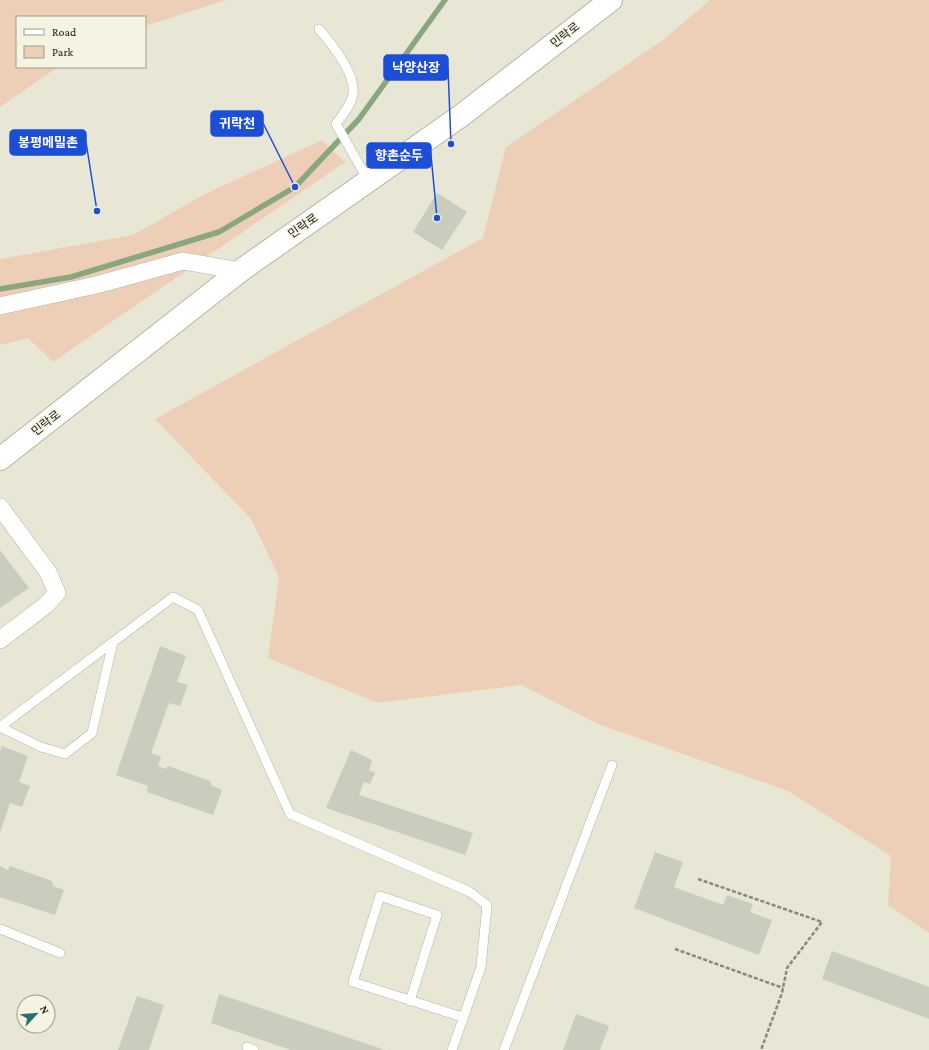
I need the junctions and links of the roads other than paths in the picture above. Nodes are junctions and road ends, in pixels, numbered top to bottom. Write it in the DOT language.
graph roads {
  1 [pos="611,0"];
  2 [pos="319,29"];
  3 [pos="368,180"];
  4 [pos="240,271"];
  5 [pos="0,306"];
  6 [pos="0,459"];
  7 [pos="0,507"];
  8 [pos="0,640"];
  9 [pos="113,642"];
  10 [pos="0,727"];
  11 [pos="612,765"];
  12 [pos="0,929"];
  13 [pos="60,953"];
  14 [pos="410,1001"];
  15 [pos="462,1017"];
  16 [pos="452,1050"];
  17 [pos="504,1050"];
  1 -- 3 [label="main road, 민락로"];
  2 -- 3 [label="lane"];
  3 -- 4 [label="main road, 민락로"];
  4 -- 5 [label="street"];
  4 -- 6 [label="main road, 민락로"];
  7 -- 8 [label="street"];
  9 -- 10 [label="lane"];
  9 -- 10 [label="lane"];
  9 -- 15 [label="lane"];
  11 -- 17 [label="lane"];
  12 -- 13 [label="lane"];
  14 -- 14 [label="lane"];
  14 -- 15 [label="lane"];
  15 -- 16 [label="lane"];
}
